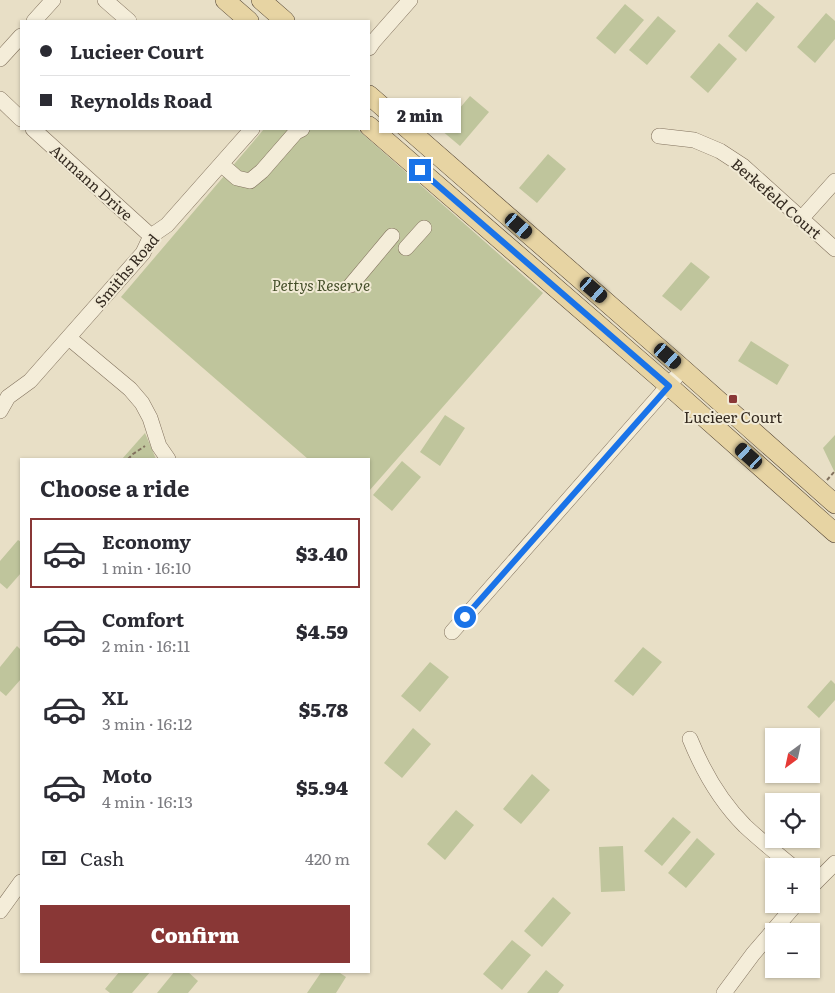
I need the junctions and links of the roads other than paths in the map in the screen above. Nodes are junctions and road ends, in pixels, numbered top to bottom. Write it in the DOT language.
graph roads {
  1 [pos="53,0"];
  2 [pos="105,0"];
  3 [pos="225,0"];
  4 [pos="261,0"];
  5 [pos="410,0"];
  6 [pos="35,20"];
  7 [pos="128,20"];
  8 [pos="248,20"];
  9 [pos="284,20"];
  10 [pos="20,37"];
  11 [pos="370,45"];
  12 [pos="0,59"];
  13 [pos="370,96"];
  14 [pos="0,99"];
  15 [pos="20,117"];
  16 [pos="370,127"];
  17 [pos="33,130"];
  18 [pos="251,130"];
  19 [pos="303,130"];
  20 [pos="659,136"];
  21 [pos="221,164"];
  22 [pos="835,180"];
  23 [pos="801,219"];
  24 [pos="424,228"];
  25 [pos="151,236"];
  26 [pos="392,236"];
  27 [pos="406,248"];
  28 [pos="835,249"];
  29 [pos="351,285"];
  30 [pos="69,338"];
  31 [pos="683,368"];
  32 [pos="669,386"];
  33 [pos="4,394"];
  34 [pos="0,411"];
  35 [pos="167,458"];
  36 [pos="835,504"];
  37 [pos="835,533"];
  38 [pos="452,632"];
  39 [pos="690,739"];
  40 [pos="783,858"];
  41 [pos="835,864"];
  42 [pos="820,878"];
  43 [pos="20,883"];
  44 [pos="0,911"];
  45 [pos="788,913"];
  46 [pos="724,993"];
  1 -- 6 [label="street"];
  2 -- 7 [label="street"];
  3 -- 8 [label="main road"];
  4 -- 9 [label="main road"];
  5 -- 11 [label="street"];
  10 -- 12 [label="street"];
  13 -- 31 [label="main road"];
  14 -- 15 [label="street"];
  16 -- 32 [label="main road"];
  17 -- 25 [label="street, Aumann Drive"];
  18 -- 21 [label="street, Smiths Road"];
  19 -- 21 [label="street"];
  20 -- 23 [label="street, Berkefeld Court"];
  21 -- 25 [label="street, Smiths Road"];
  22 -- 23 [label="street"];
  23 -- 28 [label="street, Berkefeld Court"];
  24 -- 27 [label="street"];
  25 -- 30 [label="street, Smiths Road"];
  26 -- 29 [label="street"];
  30 -- 33 [label="street, Smiths Road"];
  30 -- 35 [label="street"];
  31 -- 32 [label="street"];
  31 -- 36 [label="main road"];
  32 -- 37 [label="main road"];
  32 -- 38 [label="street"];
  33 -- 34 [label="street, Smiths Road"];
  39 -- 40 [label="street"];
  41 -- 42 [label="street"];
  43 -- 44 [label="street"];
  45 -- 46 [label="street"];
}
